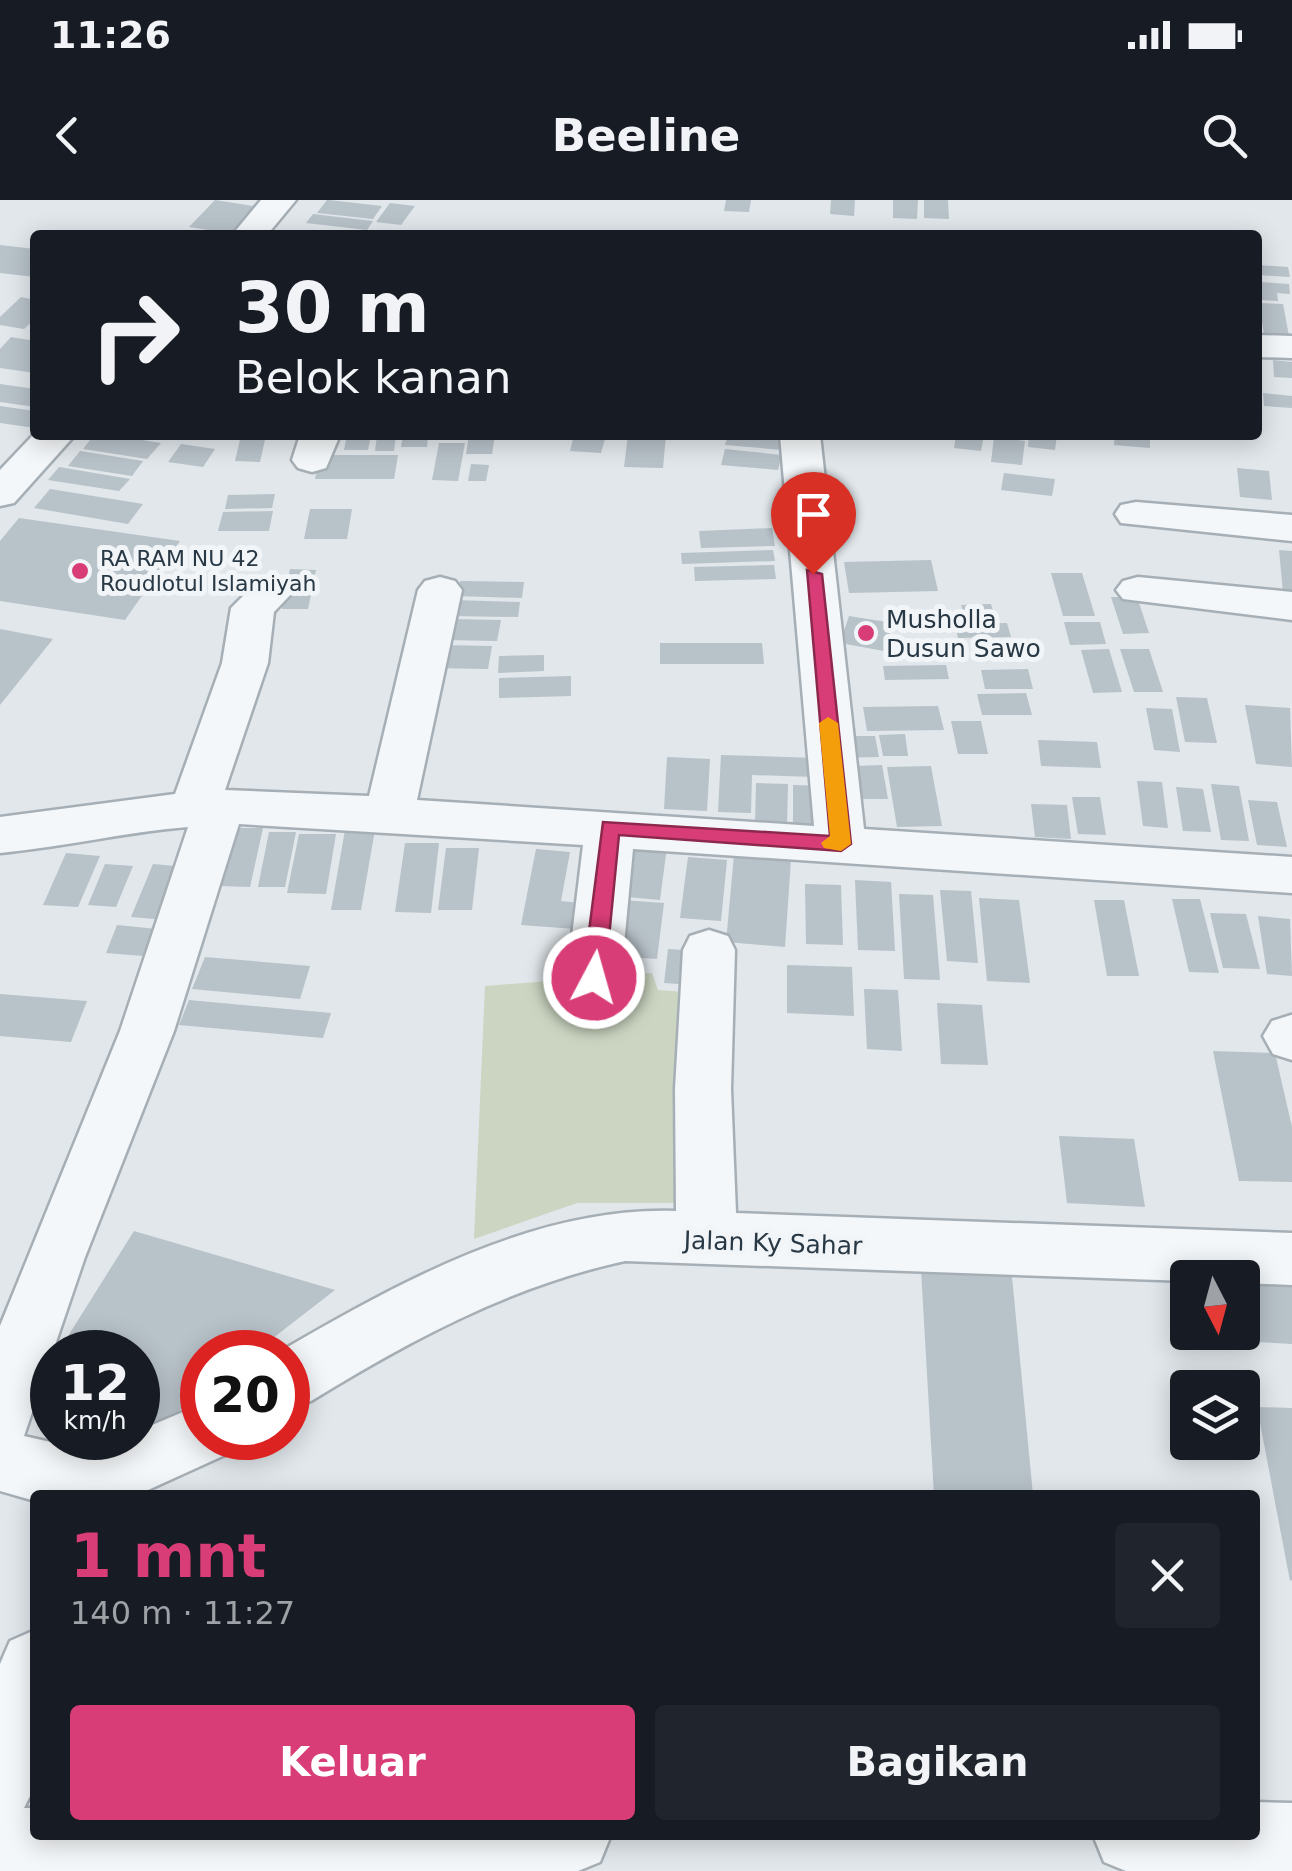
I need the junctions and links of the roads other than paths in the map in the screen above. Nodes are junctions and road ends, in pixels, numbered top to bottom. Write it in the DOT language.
graph roads {
  1 [pos="279,200"];
  2 [pos="253,230"];
  3 [pos="1262,346"];
  4 [pos="1292,347"];
  5 [pos="50,440"];
  6 [pos="801,440"];
  7 [pos="0,494"];
  8 [pos="1136,514"];
  9 [pos="1292,528"];
  10 [pos="440,590"];
  11 [pos="1138,590"];
  12 [pos="272,591"];
  13 [pos="1292,606"];
  14 [pos="207,807"];
  15 [pos="390,813"];
  16 [pos="610,828"];
  17 [pos="0,834"];
  18 [pos="841,844"];
  19 [pos="1292,874"];
  20 [pos="709,950"];
  21 [pos="594,978"];
  22 [pos="707,1241"];
  23 [pos="1292,1259"];
  24 [pos="310,1368"];
  25 [pos="0,1417"];
  26 [pos="180,1445"];
  27 [pos="0,1457"];
  28 [pos="89,1489"];
  29 [pos="30,1682"];
  30 [pos="0,1781"];
  31 [pos="1260,1839"];
  32 [pos="228,1840"];
  33 [pos="1292,1840"];
  34 [pos="0,1847"];
  1 -- 2 [label="street"];
  3 -- 4 [label="street"];
  5 -- 7 [label="street"];
  6 -- 18 [label="street"];
  8 -- 9 [label="street"];
  10 -- 15 [label="street"];
  11 -- 13 [label="street"];
  12 -- 14 [label="street"];
  14 -- 15 [label="street"];
  14 -- 17 [label="street"];
  14 -- 25 [label="street"];
  15 -- 16 [label="street"];
  16 -- 18 [label="street"];
  16 -- 21 [label="street"];
  18 -- 19 [label="street"];
  20 -- 22 [label="street"];
  22 -- 23 [label="street, Jalan Ky Sahar"];
  22 -- 24 [label="street, Jalan Ky Sahar"];
  26 -- 28 [label="street"];
  27 -- 28 [label="street"];
  29 -- 30 [label="street"];
  31 -- 33 [label="street"];
  32 -- 34 [label="street"];
}
